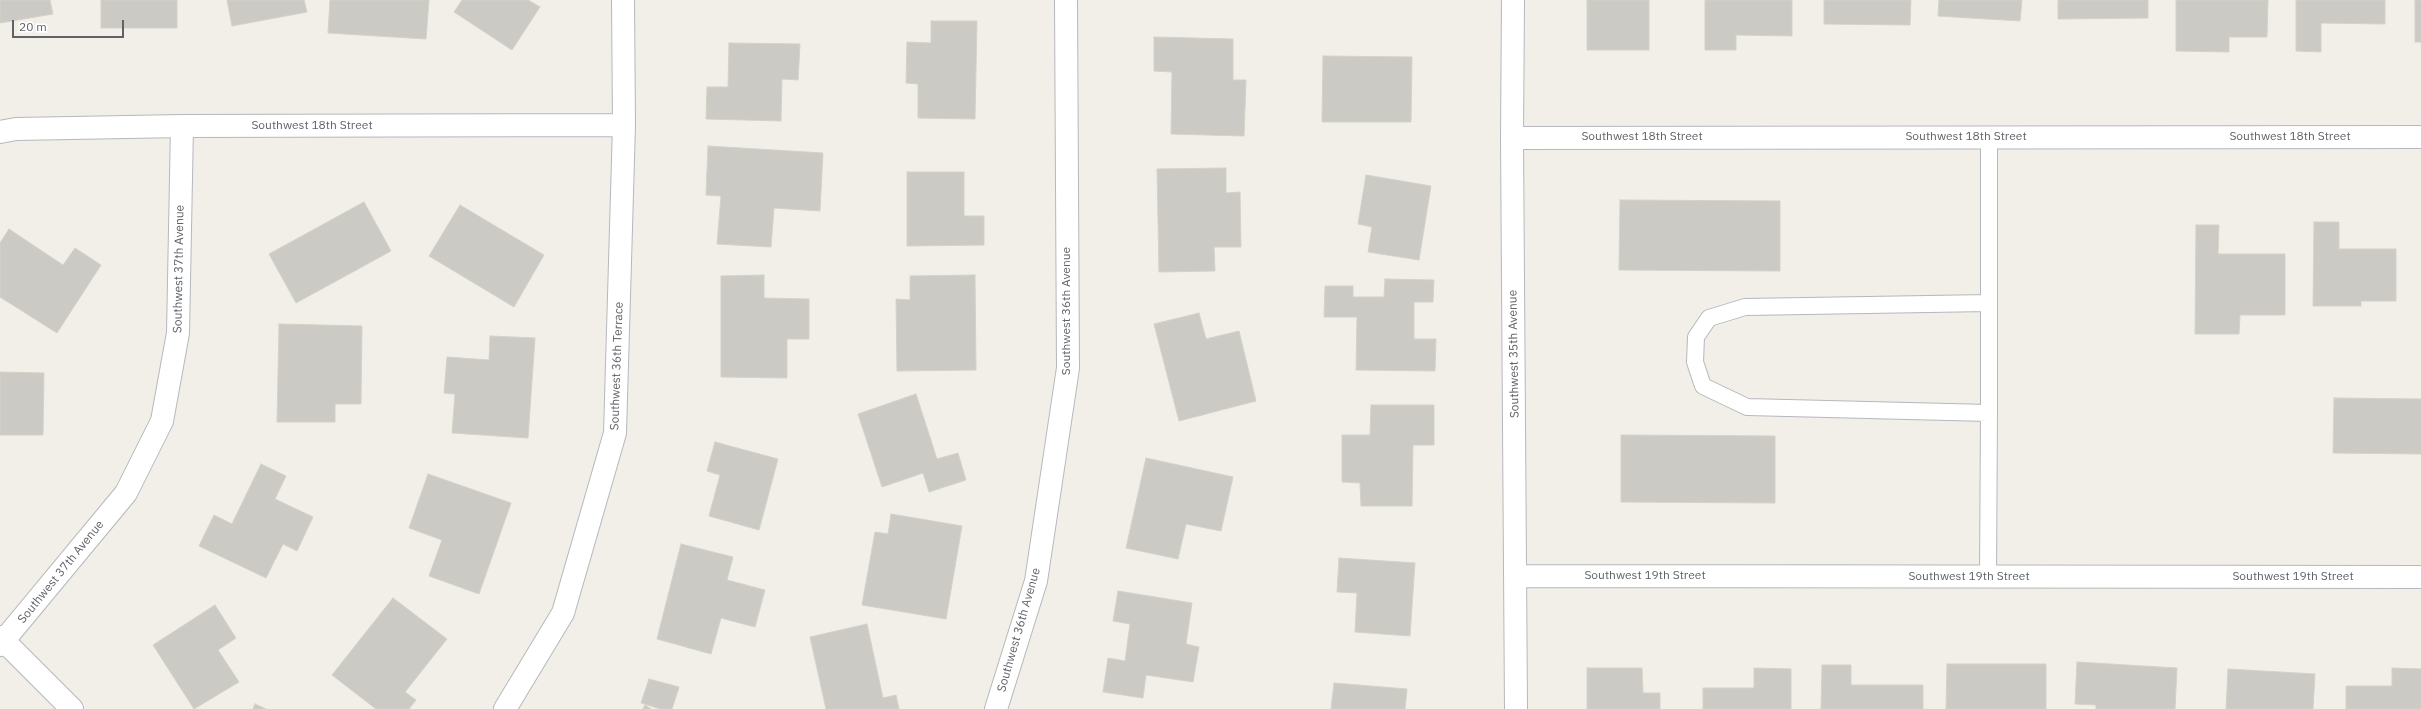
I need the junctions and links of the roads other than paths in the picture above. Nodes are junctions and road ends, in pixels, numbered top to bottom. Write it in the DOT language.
graph roads {
  1 [pos="623,0"];
  2 [pos="1066,0"];
  3 [pos="1513,0"];
  4 [pos="624,125"];
  5 [pos="182,126"];
  6 [pos="0,132"];
  7 [pos="1989,137"];
  8 [pos="2421,137"];
  9 [pos="1512,138"];
  10 [pos="1989,303"];
  11 [pos="1989,413"];
  12 [pos="1516,576"];
  13 [pos="1988,576"];
  14 [pos="2421,578"];
  15 [pos="1,641"];
  16 [pos="72,709"];
  17 [pos="504,709"];
  18 [pos="996,709"];
  19 [pos="1516,709"];
  1 -- 4 [label="street, Southwest 36th Terrace"];
  2 -- 18 [label="street, Southwest 36th Avenue"];
  3 -- 9 [label="street, Southwest 35th Avenue"];
  4 -- 5 [label="street, Southwest 18th Street"];
  4 -- 17 [label="street, Southwest 36th Terrace"];
  5 -- 6 [label="street, Southwest 18th Street"];
  5 -- 15 [label="street, Southwest 37th Avenue"];
  7 -- 8 [label="street, Southwest 18th Street"];
  7 -- 9 [label="street, Southwest 18th Street"];
  7 -- 10 [label="lane"];
  9 -- 12 [label="street, Southwest 35th Avenue"];
  10 -- 11 [label="lane"];
  10 -- 11 [label="lane"];
  11 -- 13 [label="lane"];
  12 -- 13 [label="street, Southwest 19th Street"];
  12 -- 19 [label="street, Southwest 35th Avenue"];
  13 -- 14 [label="street, Southwest 19th Street"];
  15 -- 16 [label="street"];
}
